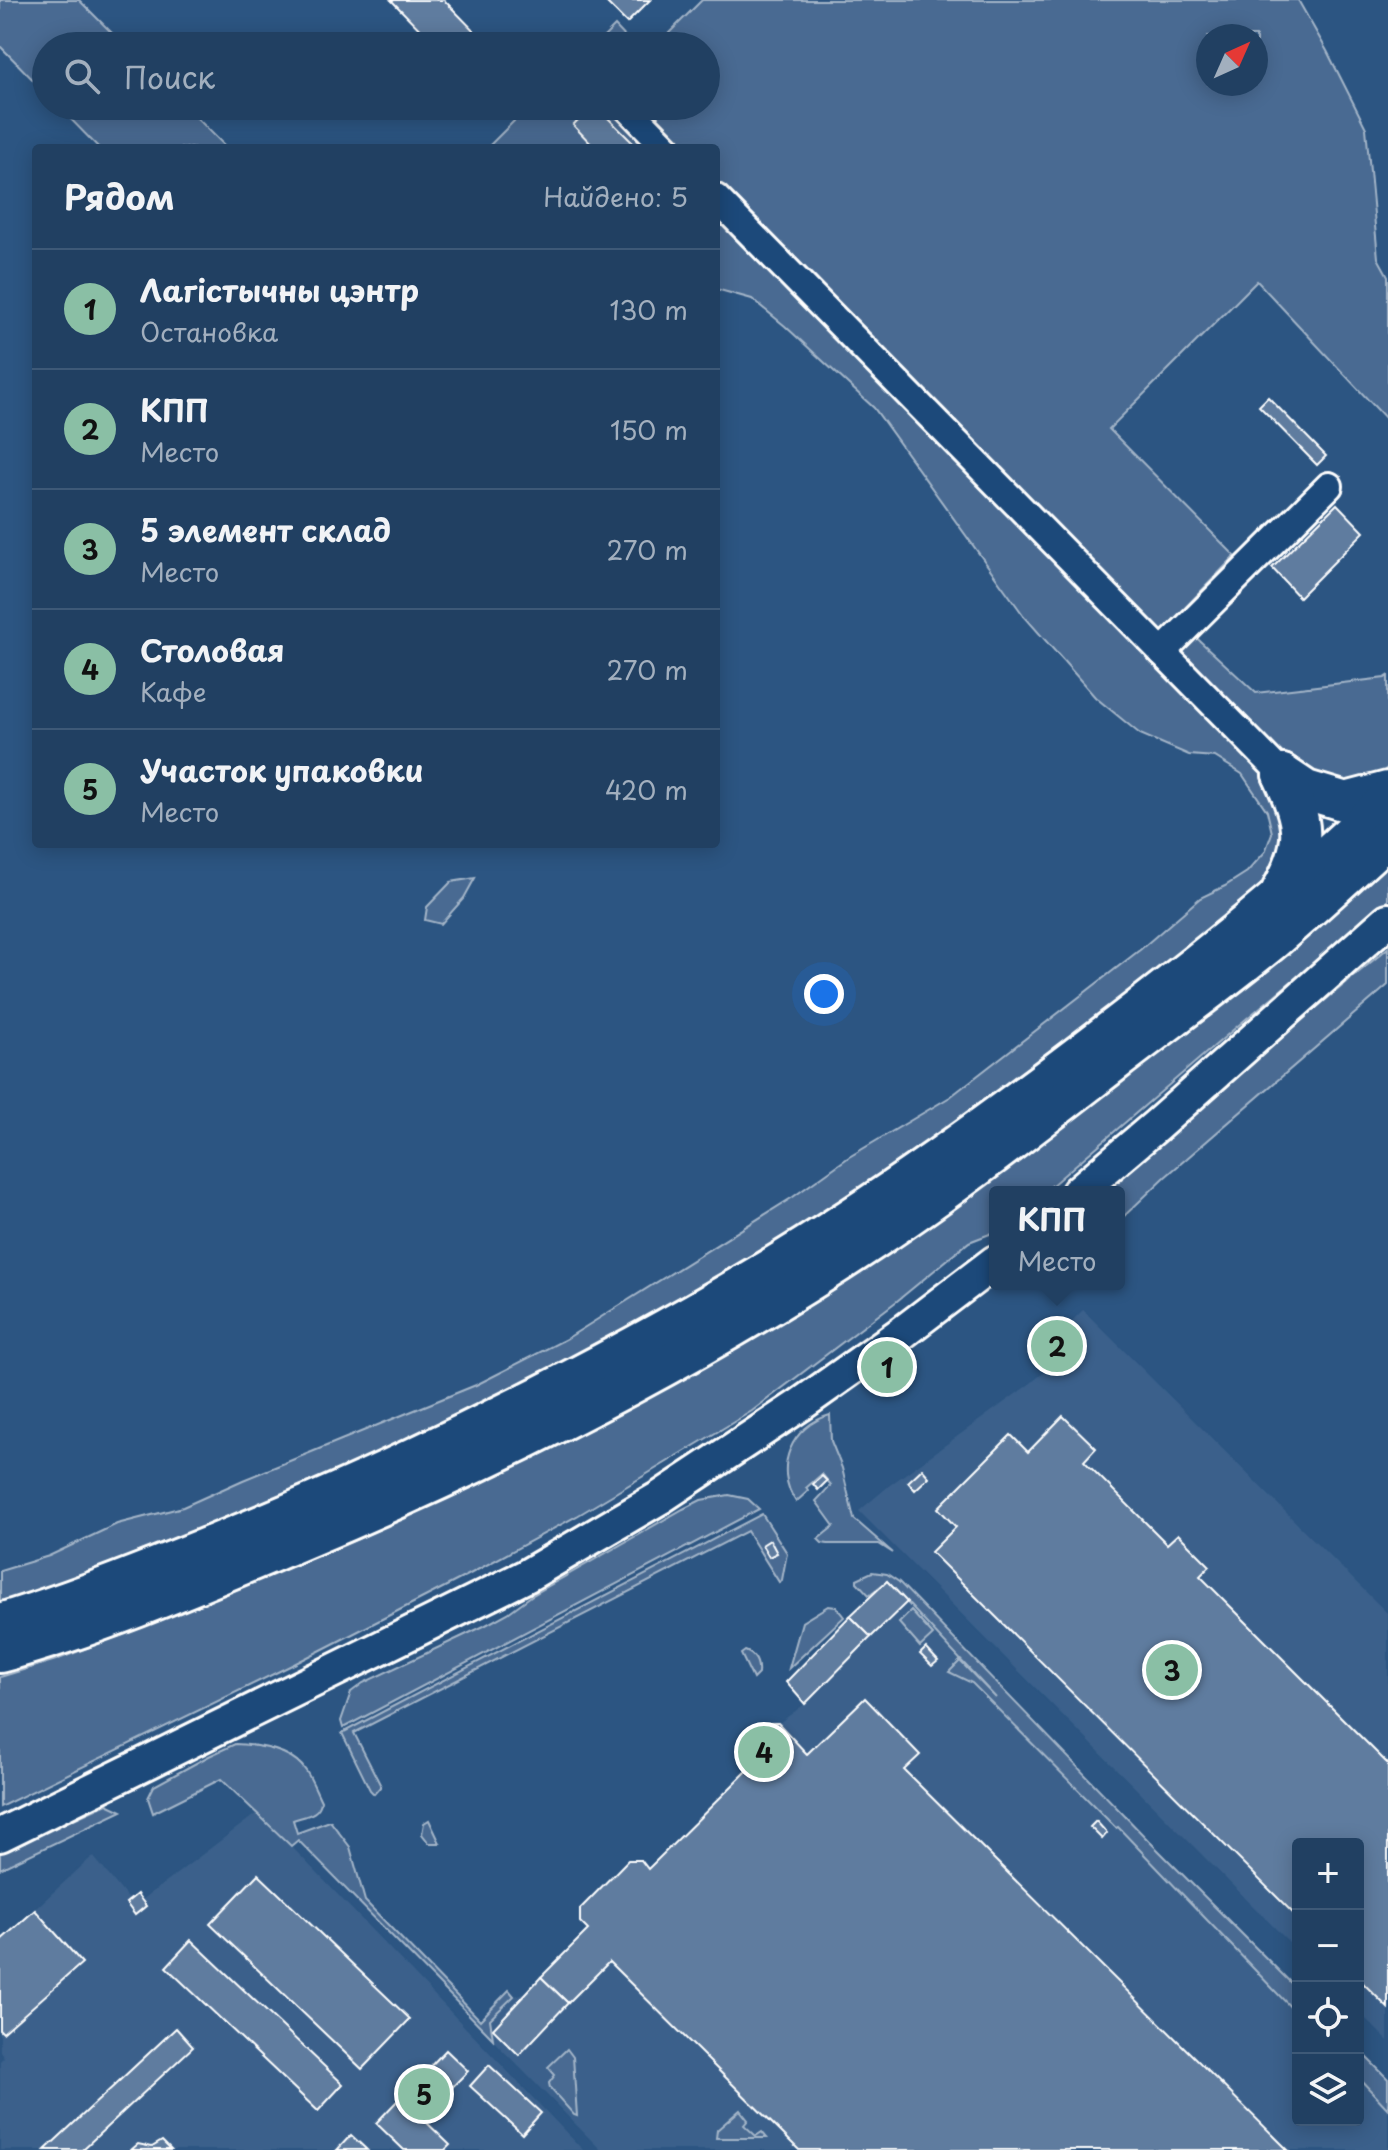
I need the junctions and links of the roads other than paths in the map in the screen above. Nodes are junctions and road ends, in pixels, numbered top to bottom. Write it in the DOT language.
graph roads {
  1 [pos="640,120"];
  2 [pos="663,144"];
  3 [pos="720,202"];
  4 [pos="1329,486"];
  5 [pos="1162,652"];
  6 [pos="1282,774"];
  7 [pos="1388,791"];
  8 [pos="1388,799"];
  9 [pos="1388,837"];
  10 [pos="1277,898"];
  11 [pos="1388,920"];
  12 [pos="1085,1186"];
  13 [pos="989,1267"];
  14 [pos="0,1623"];
  15 [pos="0,1653"];
  16 [pos="0,1835"];
  1 -- 2 [label="street"];
  3 -- 5 [label="street"];
  4 -- 5 [label="street"];
  5 -- 6 [label="street"];
  6 -- 7 [label="highway"];
  6 -- 10 [label="highway"];
  8 -- 10 [label="highway"];
  9 -- 15 [label="highway"];
  10 -- 14 [label="highway"];
  11 -- 12 [label="main road"];
  13 -- 16 [label="main road"];
}
